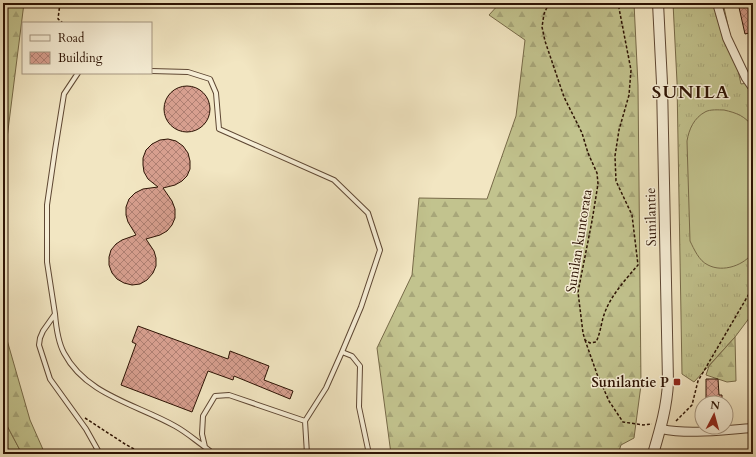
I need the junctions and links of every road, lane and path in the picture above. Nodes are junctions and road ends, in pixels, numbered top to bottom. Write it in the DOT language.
graph roads {
  1 [pos="60,3"];
  2 [pos="549,3"];
  3 [pos="618,3"];
  4 [pos="658,3"];
  5 [pos="717,3"];
  6 [pos="62,22"];
  7 [pos="152,71"];
  8 [pos="77,74"];
  9 [pos="753,88"];
  10 [pos="753,287"];
  11 [pos="55,314"];
  12 [pos="585,340"];
  13 [pos="342,352"];
  14 [pos="72,410"];
  15 [pos="305,421"];
  16 [pos="676,421"];
  17 [pos="661,426"];
  18 [pos="753,428"];
  19 [pos="205,447"];
  20 [pos="100,454"];
  21 [pos="143,454"];
  22 [pos="214,454"];
  23 [pos="307,454"];
  24 [pos="369,454"];
  25 [pos="653,454"];
  1 -- 6 [label="path"];
  2 -- 12 [label="path, Sunilan kuntorata"];
  3 -- 12 [label="path"];
  4 -- 17 [label="street, Sunilantie"];
  5 -- 9 [label="street"];
  7 -- 13 [label="lane"];
  8 -- 11 [label="lane"];
  10 -- 16 [label="path"];
  11 -- 14 [label="lane"];
  11 -- 19 [label="lane"];
  12 -- 17 [label="path, Sunilan kuntorata"];
  13 -- 15 [label="lane"];
  13 -- 24 [label="lane"];
  14 -- 20 [label="lane"];
  14 -- 21 [label="path"];
  15 -- 19 [label="lane"];
  15 -- 23 [label="lane"];
  17 -- 18 [label="street"];
  17 -- 25 [label="street, Sunilantie"];
  19 -- 22 [label="lane"];
}
